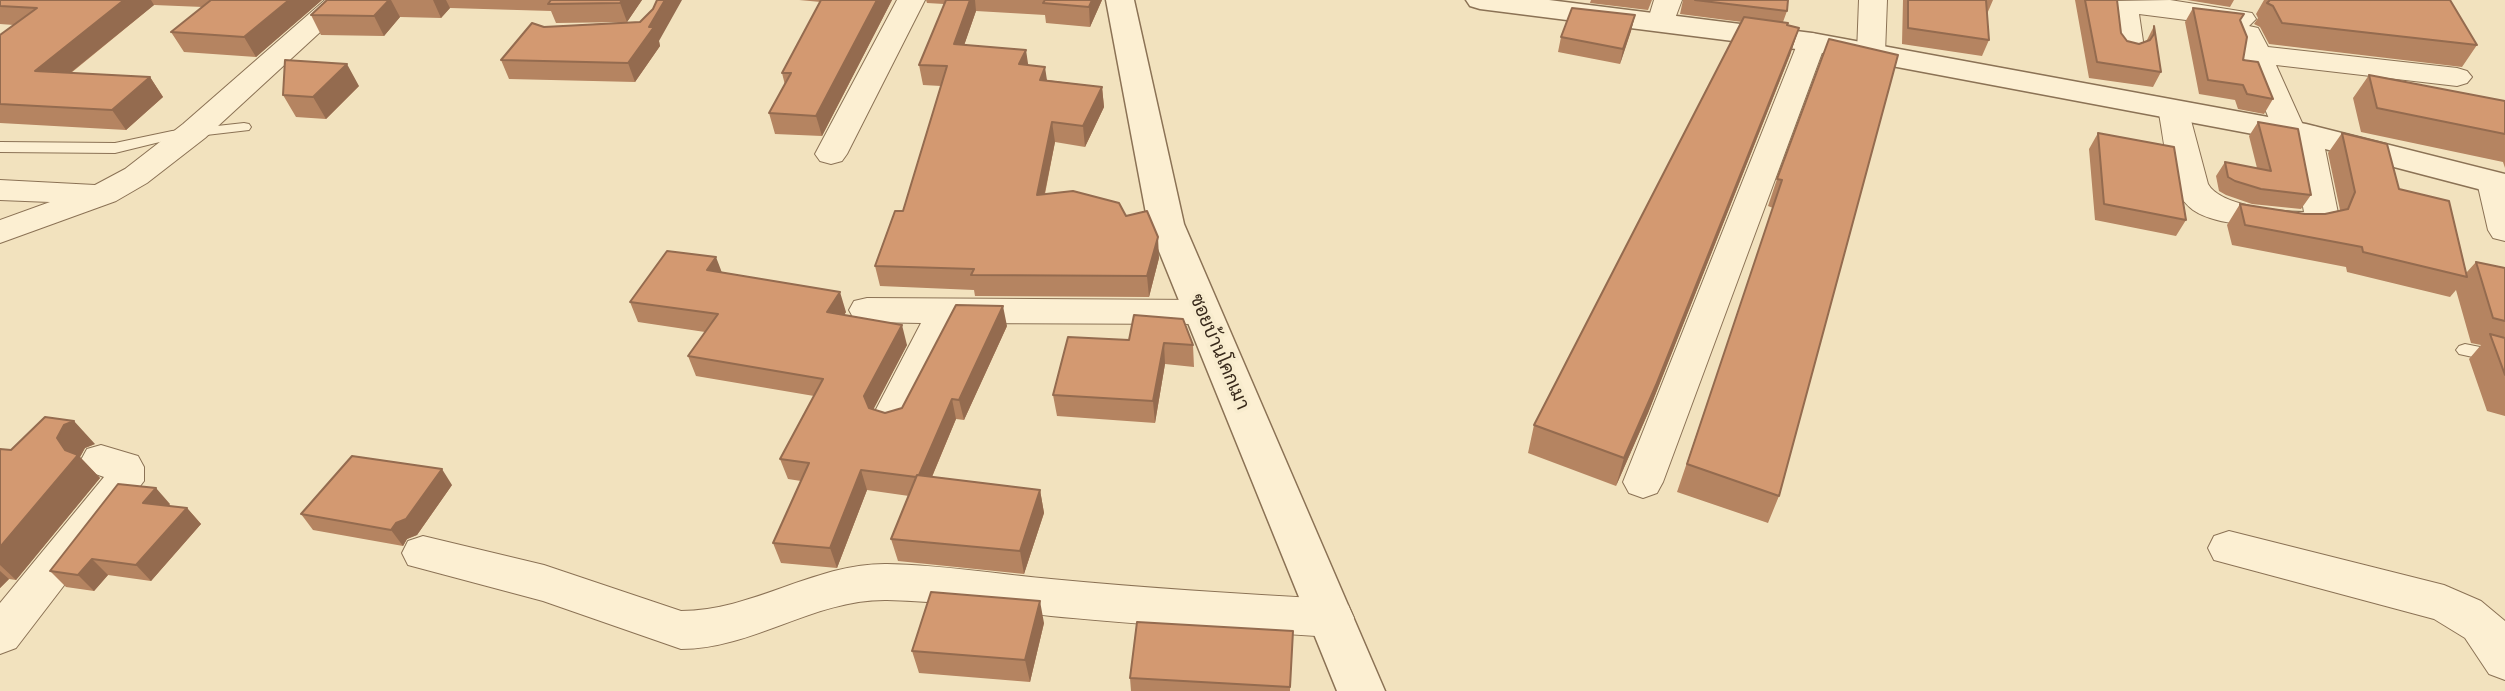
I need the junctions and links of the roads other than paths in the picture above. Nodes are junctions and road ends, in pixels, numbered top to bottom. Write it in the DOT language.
graph roads {
  1 [pos="341,0"];
  2 [pos="911,0"];
  3 [pos="1120,0"];
  4 [pos="1480,0"];
  5 [pos="1873,0"];
  6 [pos="2240,10"];
  7 [pos="1664,11"];
  8 [pos="1812,42"];
  9 [pos="2130,48"];
  10 [pos="1871,53"];
  11 [pos="2254,54"];
  12 [pos="2456,77"];
  13 [pos="2173,109"];
  14 [pos="244,127"];
  15 [pos="194,131"];
  16 [pos="2298,133"];
  17 [pos="0,148"];
  18 [pos="831,154"];
  19 [pos="2499,184"];
  20 [pos="0,190"];
  21 [pos="104,194"];
  22 [pos="2505,230"];
  23 [pos="0,232"];
  24 [pos="867,310"];
  25 [pos="944,311"];
  26 [pos="1201,312"];
  27 [pos="2465,350"];
  28 [pos="2505,358"];
  29 [pos="891,417"];
  30 [pos="101,460"];
  31 [pos="1643,482"];
  32 [pos="2229,548"];
  33 [pos="423,554"];
  34 [pos="1332,618"];
  35 [pos="0,635"];
  36 [pos="2505,660"];
  37 [pos="1361,691"];
  1 -- 15 [label="street"];
  2 -- 18 [label="street"];
  3 -- 26 [label="street, ซอยบ้านโคกเมา"];
  4 -- 7 [label="street"];
  5 -- 10 [label="street"];
  6 -- 9 [label="street"];
  6 -- 11 [label="street"];
  7 -- 8 [label="street"];
  8 -- 10 [label="street"];
  8 -- 31 [label="street"];
  10 -- 13 [label="street"];
  11 -- 12 [label="street"];
  11 -- 16 [label="street"];
  13 -- 16 [label="street"];
  13 -- 16 [label="street"];
  14 -- 15 [label="lane"];
  15 -- 17 [label="lane"];
  15 -- 21 [label="street"];
  16 -- 19 [label="street"];
  19 -- 22 [label="street"];
  20 -- 21 [label="street"];
  21 -- 23 [label="street"];
  24 -- 25 [label="street"];
  25 -- 26 [label="street"];
  25 -- 29 [label="street"];
  26 -- 34 [label="street, ซอยบ้านโคกเมา"];
  27 -- 28 [label="lane"];
  30 -- 35 [label="street"];
  32 -- 36 [label="street"];
  33 -- 34 [label="street"];
  34 -- 37 [label="street, ซอยบ้านโคกเมา"];
}
